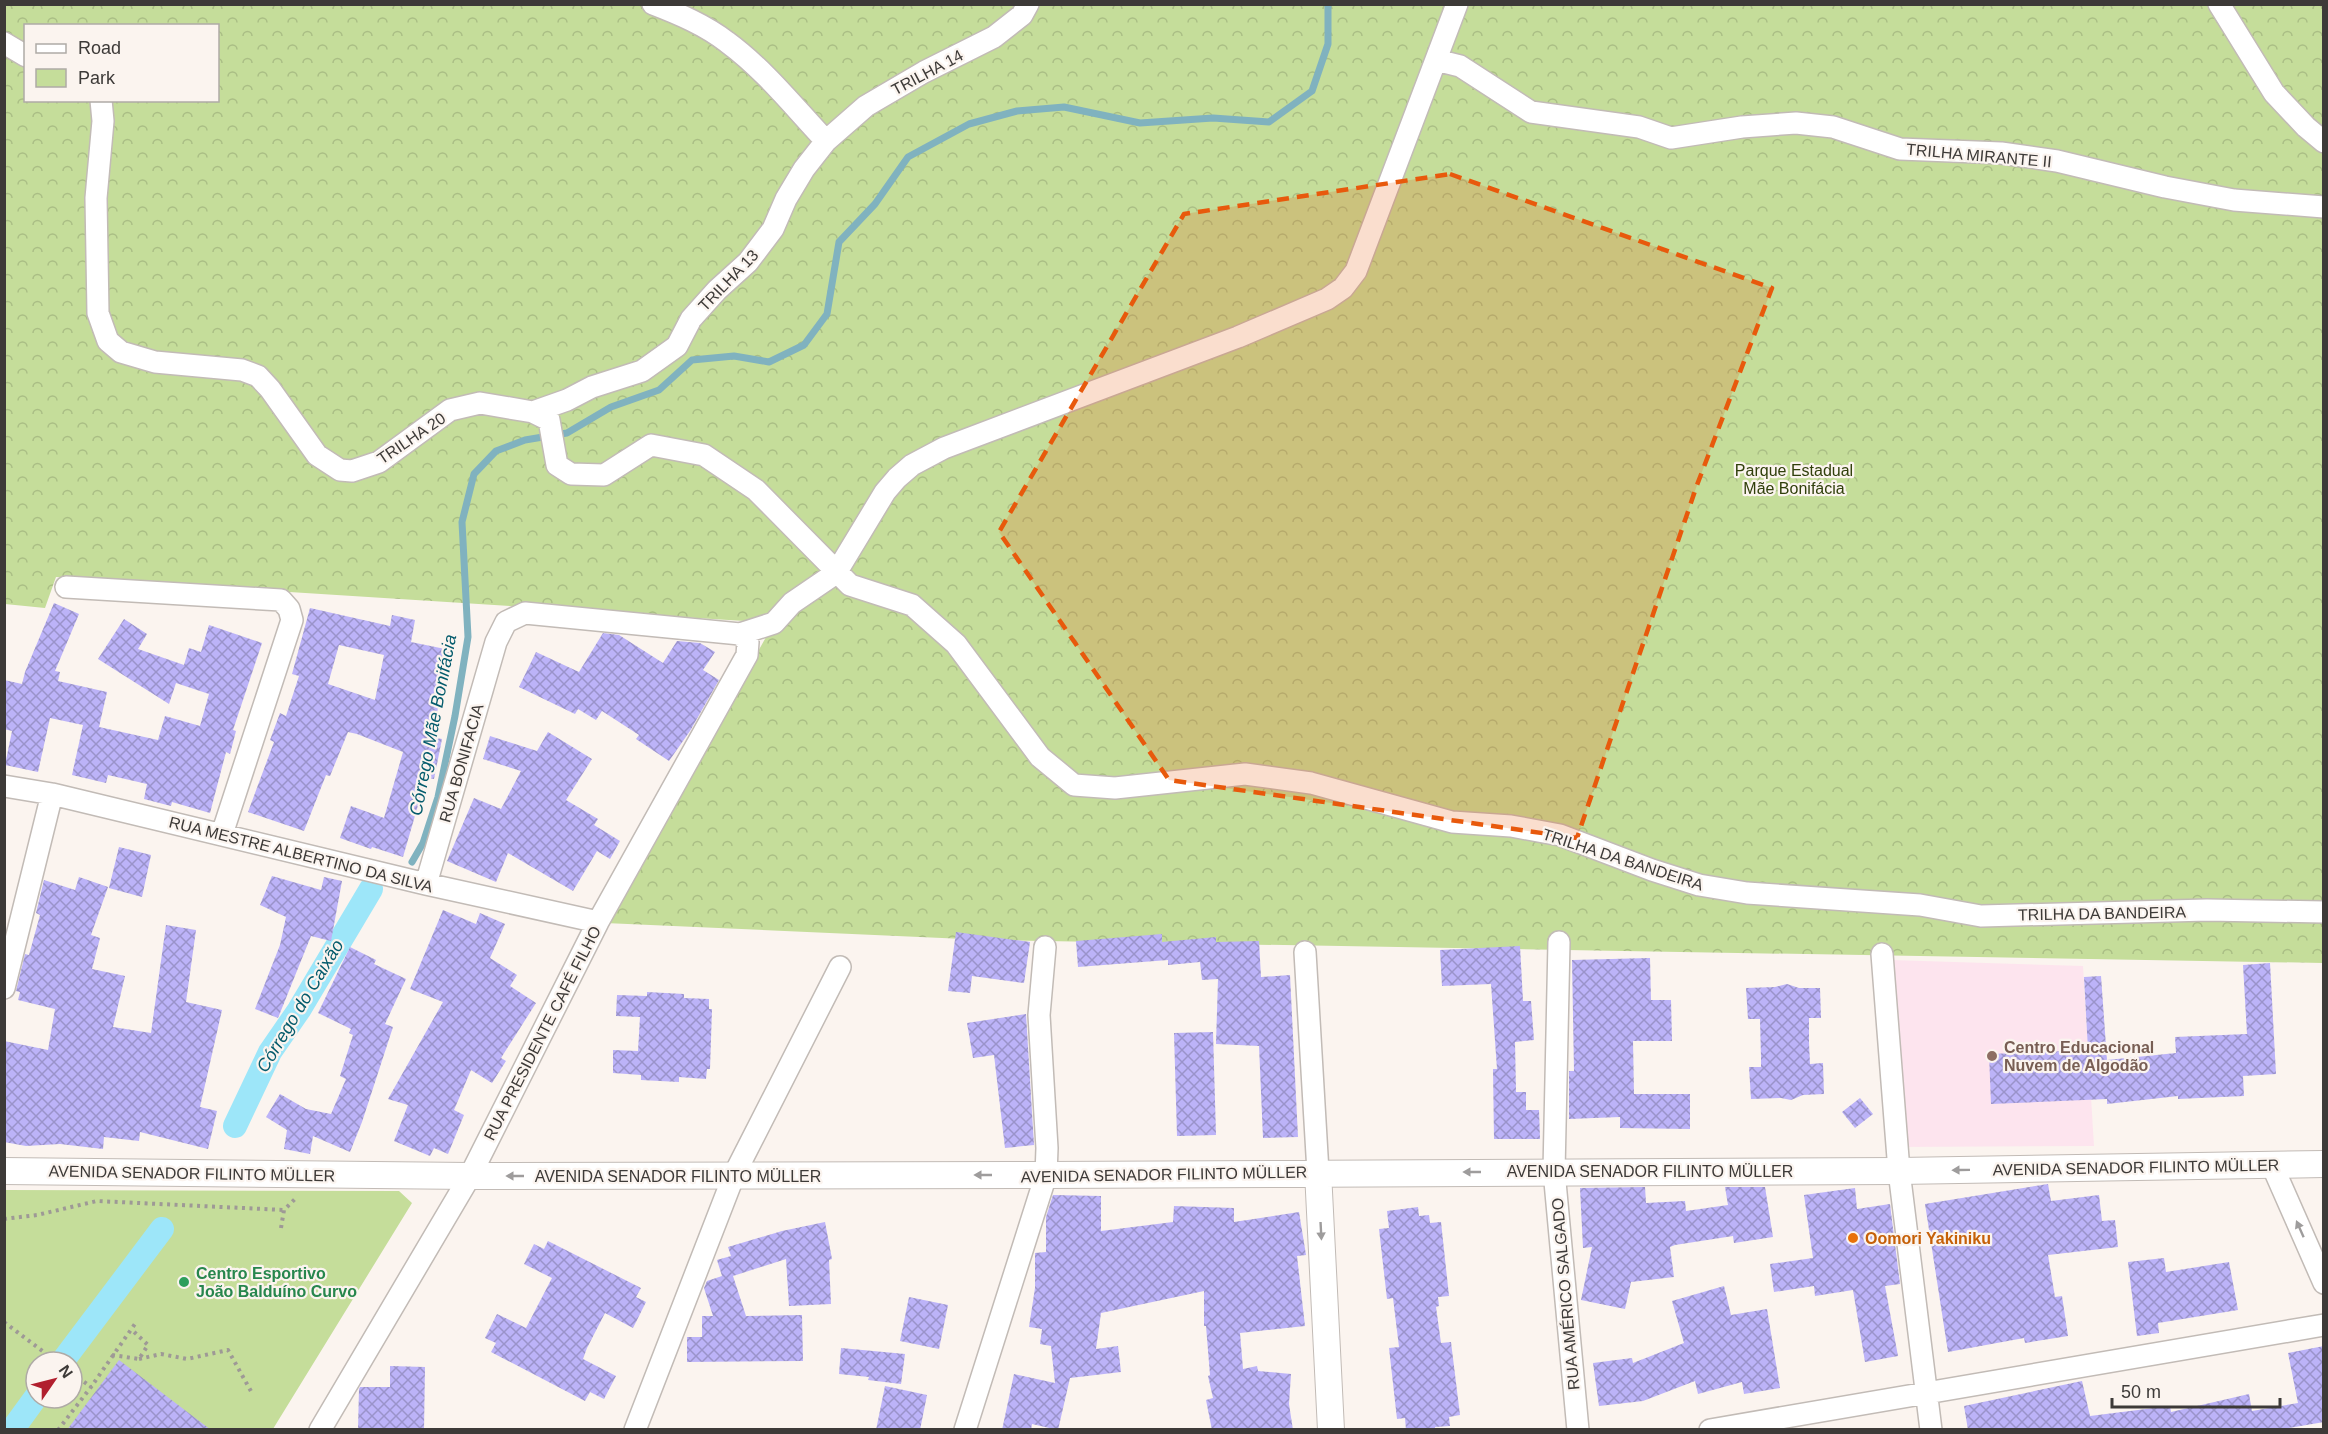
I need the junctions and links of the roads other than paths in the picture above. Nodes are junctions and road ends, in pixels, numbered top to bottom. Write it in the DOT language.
graph roads {
  1 [pos="653,4"];
  2 [pos="1028,4"];
  3 [pos="1457,4"];
  4 [pos="2219,4"];
  5 [pos="4,43"];
  6 [pos="24,55"];
  7 [pos="1436,60"];
  8 [pos="101,102"];
  9 [pos="826,141"];
  10 [pos="2324,142"];
  11 [pos="2324,207"];
  12 [pos="541,416"];
  13 [pos="836,573"];
  14 [pos="66,587"];
  15 [pos="740,634"];
  16 [pos="4,786"];
  17 [pos="52,794"];
  18 [pos="222,834"];
  19 [pos="426,884"];
  20 [pos="2324,912"];
  21 [pos="598,922"];
  22 [pos="1559,942"];
  23 [pos="1045,947"];
  24 [pos="1305,952"];
  25 [pos="1882,954"];
  26 [pos="840,967"];
  27 [pos="4,988"];
  28 [pos="2324,1164"];
  29 [pos="2272,1165"];
  30 [pos="4,1171"];
  31 [pos="1554,1171"];
  32 [pos="1899,1171"];
  33 [pos="1318,1172"];
  34 [pos="734,1175"];
  35 [pos="1046,1175"];
  36 [pos="470,1176"];
  37 [pos="2324,1283"];
  38 [pos="2324,1324"];
  39 [pos="1928,1392"];
  40 [pos="320,1430"];
  41 [pos="635,1430"];
  42 [pos="965,1430"];
  43 [pos="1331,1430"];
  44 [pos="1578,1430"];
  45 [pos="1710,1430"];
  46 [pos="1931,1430"];
  1 -- 9 [label="street"];
  2 -- 9 [label="street, TRILHA 14"];
  3 -- 7 [label="street"];
  4 -- 10 [label="street"];
  5 -- 6 [label="street"];
  7 -- 11 [label="street, TRILHA MIRANTE II"];
  7 -- 13 [label="street"];
  8 -- 12 [label="street, TRILHA 20"];
  9 -- 12 [label="street, TRILHA 13"];
  12 -- 13 [label="street"];
  13 -- 15 [label="street"];
  13 -- 20 [label="street, TRILHA DA BANDEIRA"];
  14 -- 18 [label="street"];
  15 -- 19 [label="street, RUA BONIFACIA"];
  15 -- 21 [label="street, RUA PRESIDENTE CAFÉ FILHO"];
  16 -- 17 [label="street, RUA MESTRE ALBERTINO DA SILVA"];
  17 -- 18 [label="street, RUA MESTRE ALBERTINO DA SILVA"];
  17 -- 27 [label="street"];
  18 -- 19 [label="street, RUA MESTRE ALBERTINO DA SILVA"];
  19 -- 21 [label="street, RUA MESTRE ALBERTINO DA SILVA"];
  21 -- 36 [label="street, RUA PRESIDENTE CAFÉ FILHO"];
  22 -- 31 [label="street, RUA AMÉRICO SALGADO"];
  23 -- 35 [label="street"];
  24 -- 33 [label="street"];
  25 -- 32 [label="street"];
  26 -- 34 [label="street"];
  28 -- 29 [label="street, AVENIDA SENADOR FILINTO MÜLLER"];
  29 -- 32 [label="street, AVENIDA SENADOR FILINTO MÜLLER, one-way"];
  37 -- 29 [label="street, one-way"];
  30 -- 36 [label="street, AVENIDA SENADOR FILINTO MÜLLER"];
  31 -- 32 [label="street, AVENIDA SENADOR FILINTO MÜLLER"];
  31 -- 33 [label="street, AVENIDA SENADOR FILINTO MÜLLER, one-way"];
  31 -- 44 [label="street, RUA AMÉRICO SALGADO"];
  32 -- 39 [label="street"];
  33 -- 35 [label="street, AVENIDA SENADOR FILINTO MÜLLER"];
  33 -- 43 [label="street, one-way"];
  35 -- 34 [label="street, AVENIDA SENADOR FILINTO MÜLLER, one-way"];
  34 -- 36 [label="street, AVENIDA SENADOR FILINTO MÜLLER, one-way"];
  34 -- 41 [label="street"];
  35 -- 42 [label="street"];
  36 -- 40 [label="street, RUA PRESIDENTE CAFÉ FILHO"];
  38 -- 39 [label="street"];
  39 -- 45 [label="street"];
  39 -- 46 [label="street"];
}
